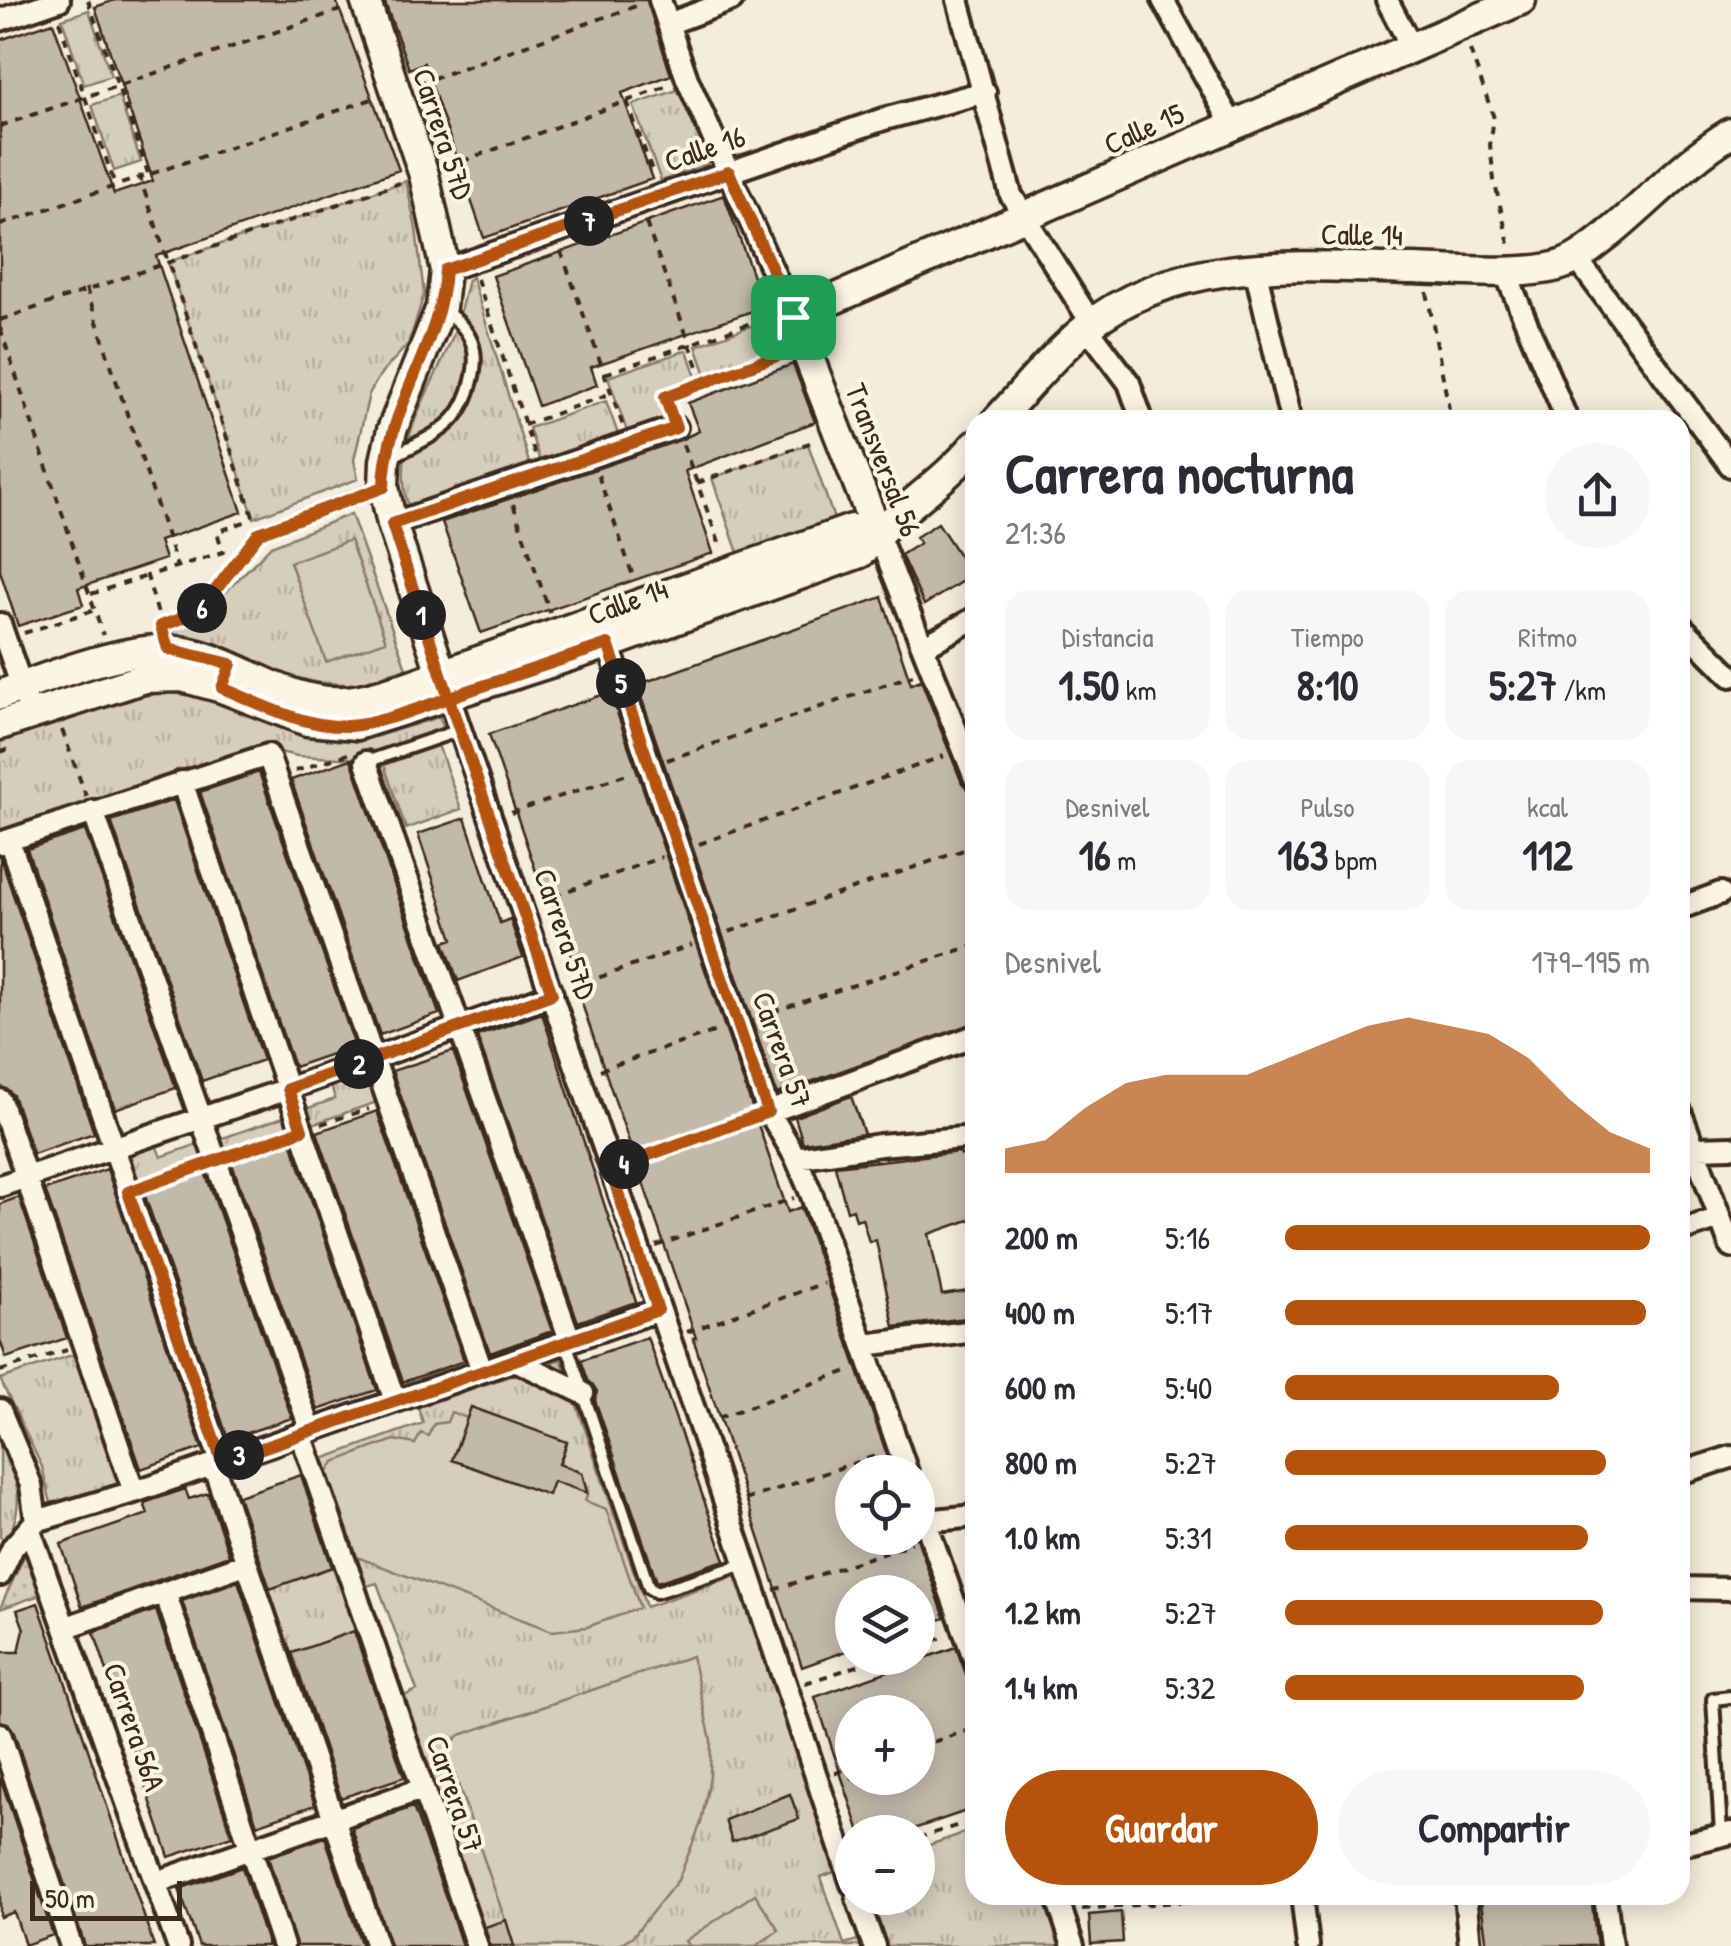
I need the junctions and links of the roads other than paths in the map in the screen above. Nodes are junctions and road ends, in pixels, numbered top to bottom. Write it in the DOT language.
graph roads {
  1 [pos="660,0"];
  2 [pos="732,0"];
  3 [pos="958,0"];
  4 [pos="1164,0"];
  5 [pos="1387,0"];
  6 [pos="1522,0"];
  7 [pos="56,1"];
  8 [pos="365,1"];
  9 [pos="0,20"];
  10 [pos="668,24"];
  11 [pos="1412,48"];
  12 [pos="985,92"];
  13 [pos="1233,126"];
  14 [pos="1731,132"];
  15 [pos="729,172"];
  16 [pos="1023,217"];
  17 [pos="1577,259"];
  18 [pos="458,266"];
  19 [pos="1256,268"];
  20 [pos="1510,269"];
  21 [pos="441,307"];
  22 [pos="791,313"];
  23 [pos="1090,326"];
  24 [pos="1006,410"];
  25 [pos="1138,410"];
  26 [pos="1289,410"];
  27 [pos="1564,410"];
  28 [pos="1689,410"];
  29 [pos="1690,411"];
  30 [pos="676,428"];
  31 [pos="965,457"];
  32 [pos="1731,466"];
  33 [pos="384,474"];
  34 [pos="392,524"];
  35 [pos="877,532"];
  36 [pos="259,533"];
  37 [pos="965,623"];
  38 [pos="3,632"];
  39 [pos="1690,635"];
  40 [pos="608,644"];
  41 [pos="923,646"];
  42 [pos="226,676"];
  43 [pos="1731,676"];
  44 [pos="445,685"];
  45 [pos="11,691"];
  46 [pos="31,714"];
  47 [pos="0,724"];
  48 [pos="460,730"];
  49 [pos="965,737"];
  50 [pos="364,755"];
  51 [pos="182,782"];
  52 [pos="92,812"];
  53 [pos="5,842"];
  54 [pos="1721,894"];
  55 [pos="1690,905"];
  56 [pos="552,994"];
  57 [pos="460,1028"];
  58 [pos="965,1040"];
  59 [pos="373,1059"];
  60 [pos="288,1089"];
  61 [pos="0,1100"];
  62 [pos="768,1112"];
  63 [pos="200,1118"];
  64 [pos="1690,1134"];
  65 [pos="965,1137"];
  66 [pos="1731,1147"];
  67 [pos="112,1148"];
  68 [pos="1696,1148"];
  69 [pos="796,1158"];
  70 [pos="26,1176"];
  71 [pos="0,1186"];
  72 [pos="1720,1218"];
  73 [pos="1690,1228"];
  74 [pos="1731,1247"];
  75 [pos="658,1310"];
  76 [pos="965,1333"];
  77 [pos="568,1341"];
  78 [pos="867,1354"];
  79 [pos="515,1360"];
  80 [pos="482,1371"];
  81 [pos="583,1393"];
  82 [pos="395,1402"];
  83 [pos="0,1410"];
  84 [pos="306,1432"];
  85 [pos="901,1455"];
  86 [pos="1731,1458"];
  87 [pos="217,1463"];
  88 [pos="1690,1470"];
  89 [pos="134,1492"];
  90 [pos="965,1519"];
  91 [pos="33,1525"];
  92 [pos="935,1527"];
  93 [pos="935,1545"];
  94 [pos="246,1564"];
  95 [pos="745,1564"];
  96 [pos="0,1575"];
  97 [pos="1690,1588"];
  98 [pos="1731,1589"];
  99 [pos="166,1592"];
  100 [pos="965,1615"];
  101 [pos="67,1627"];
  102 [pos="1731,1698"];
  103 [pos="0,1734"];
  104 [pos="421,1790"];
  105 [pos="334,1820"];
  106 [pos="835,1834"];
  107 [pos="1726,1834"];
  108 [pos="1690,1843"];
  109 [pos="250,1850"];
  110 [pos="157,1882"];
  111 [pos="1060,1905"];
  112 [pos="1303,1905"];
  113 [pos="1466,1905"];
  114 [pos="1606,1905"];
  115 [pos="863,1915"];
  116 [pos="71,1946"];
  117 [pos="178,1946"];
  118 [pos="283,1946"];
  119 [pos="377,1946"];
  120 [pos="477,1946"];
  121 [pos="874,1946"];
  122 [pos="1074,1946"];
  123 [pos="1308,1946"];
  124 [pos="1470,1946"];
  125 [pos="1610,1946"];
  1 -- 10 [label="street, Transversal 56"];
  2 -- 10 [label="street"];
  3 -- 12 [label="street"];
  4 -- 13 [label="street"];
  5 -- 11 [label="street"];
  6 -- 11 [label="street, Calle 15"];
  7 -- 9 [label="street"];
  8 -- 18 [label="street, Carrera 57D"];
  10 -- 15 [label="street, Transversal 56"];
  11 -- 13 [label="street, Calle 15"];
  12 -- 15 [label="street, Calle 16"];
  12 -- 16 [label="street"];
  13 -- 16 [label="street, Calle 15"];
  14 -- 17 [label="street, Calle 14"];
  15 -- 18 [label="street, Calle 16"];
  15 -- 22 [label="street, Transversal 56"];
  16 -- 22 [label="street, Calle 15"];
  16 -- 23 [label="street"];
  17 -- 20 [label="street, Calle 14"];
  17 -- 28 [label="street"];
  18 -- 21 [label="street, Carrera 57D"];
  19 -- 20 [label="street, Calle 14"];
  19 -- 23 [label="street, Calle 14"];
  19 -- 26 [label="street"];
  20 -- 27 [label="street"];
  21 -- 33 [label="street, Carrera 57D"];
  21 -- 33 [label="lane"];
  22 -- 35 [label="street, Transversal 56"];
  23 -- 24 [label="street, Calle 14"];
  23 -- 25 [label="street"];
  29 -- 32 [label="street"];
  30 -- 34 [label="street"];
  31 -- 35 [label="street, Calle 14"];
  33 -- 34 [label="street, Carrera 57D"];
  33 -- 36 [label="lane"];
  34 -- 44 [label="street, Carrera 57D"];
  35 -- 40 [label="street, Calle 14"];
  35 -- 41 [label="street, Transversal 56"];
  35 -- 44 [label="street, Calle 14"];
  37 -- 41 [label="street"];
  38 -- 45 [label="street"];
  39 -- 43 [label="street"];
  40 -- 44 [label="street, Calle 14"];
  40 -- 62 [label="street, Carrera 57"];
  41 -- 49 [label="street, Transversal 56"];
  42 -- 44 [label="street"];
  42 -- 45 [label="street"];
  42 -- 46 [label="street"];
  44 -- 48 [label="street, Carrera 57D"];
  45 -- 46 [label="street"];
  46 -- 47 [label="street"];
  48 -- 50 [label="lane"];
  48 -- 56 [label="street, Carrera 57D"];
  50 -- 57 [label="street"];
  51 -- 52 [label="street"];
  51 -- 59 [label="street"];
  51 -- 60 [label="street"];
  52 -- 53 [label="street"];
  52 -- 63 [label="street, Carrera 57"];
  53 -- 67 [label="street"];
  54 -- 55 [label="street"];
  56 -- 57 [label="street"];
  56 -- 75 [label="street, Carrera 57D"];
  57 -- 59 [label="street"];
  57 -- 77 [label="street"];
  58 -- 62 [label="street"];
  59 -- 60 [label="street"];
  59 -- 80 [label="street"];
  60 -- 63 [label="street"];
  60 -- 82 [label="street"];
  61 -- 70 [label="street"];
  62 -- 69 [label="street, Carrera 57"];
  63 -- 67 [label="street"];
  63 -- 84 [label="street, Carrera 57"];
  64 -- 68 [label="street"];
  65 -- 69 [label="street"];
  66 -- 68 [label="street"];
  67 -- 70 [label="street"];
  67 -- 87 [label="street"];
  68 -- 72 [label="street"];
  69 -- 78 [label="street, Carrera 57"];
  70 -- 71 [label="street"];
  70 -- 89 [label="street"];
  72 -- 73 [label="street"];
  72 -- 74 [label="street"];
  75 -- 77 [label="street"];
  75 -- 95 [label="street, Carrera 57D"];
  76 -- 78 [label="street"];
  77 -- 79 [label="street"];
  77 -- 81 [label="lane"];
  78 -- 85 [label="street, Carrera 57"];
  79 -- 80 [label="street"];
  79 -- 81 [label="street"];
  80 -- 82 [label="street"];
  81 -- 95 [label="lane"];
  82 -- 84 [label="street"];
  83 -- 91 [label="street, Carrera 56A"];
  84 -- 87 [label="street"];
  84 -- 104 [label="street, Carrera 57"];
  86 -- 88 [label="street"];
  87 -- 89 [label="street"];
  87 -- 94 [label="street"];
  89 -- 91 [label="street"];
  90 -- 92 [label="street"];
  91 -- 96 [label="street"];
  91 -- 101 [label="street, Carrera 56A"];
  93 -- 100 [label="street"];
  94 -- 99 [label="street"];
  94 -- 105 [label="street"];
  95 -- 106 [label="street, Carrera 57D"];
  97 -- 98 [label="street"];
  99 -- 101 [label="street"];
  99 -- 109 [label="street"];
  101 -- 110 [label="street, Carrera 56A"];
  102 -- 107 [label="lane"];
  103 -- 116 [label="street"];
  104 -- 105 [label="street"];
  104 -- 120 [label="street, Carrera 57"];
  105 -- 109 [label="street"];
  105 -- 119 [label="street"];
  107 -- 108 [label="street"];
  109 -- 110 [label="street"];
  109 -- 118 [label="street"];
  110 -- 117 [label="street, Carrera 56A"];
  111 -- 122 [label="street"];
  112 -- 123 [label="street"];
  113 -- 124 [label="street"];
  114 -- 125 [label="street"];
  115 -- 121 [label="street"];
}
